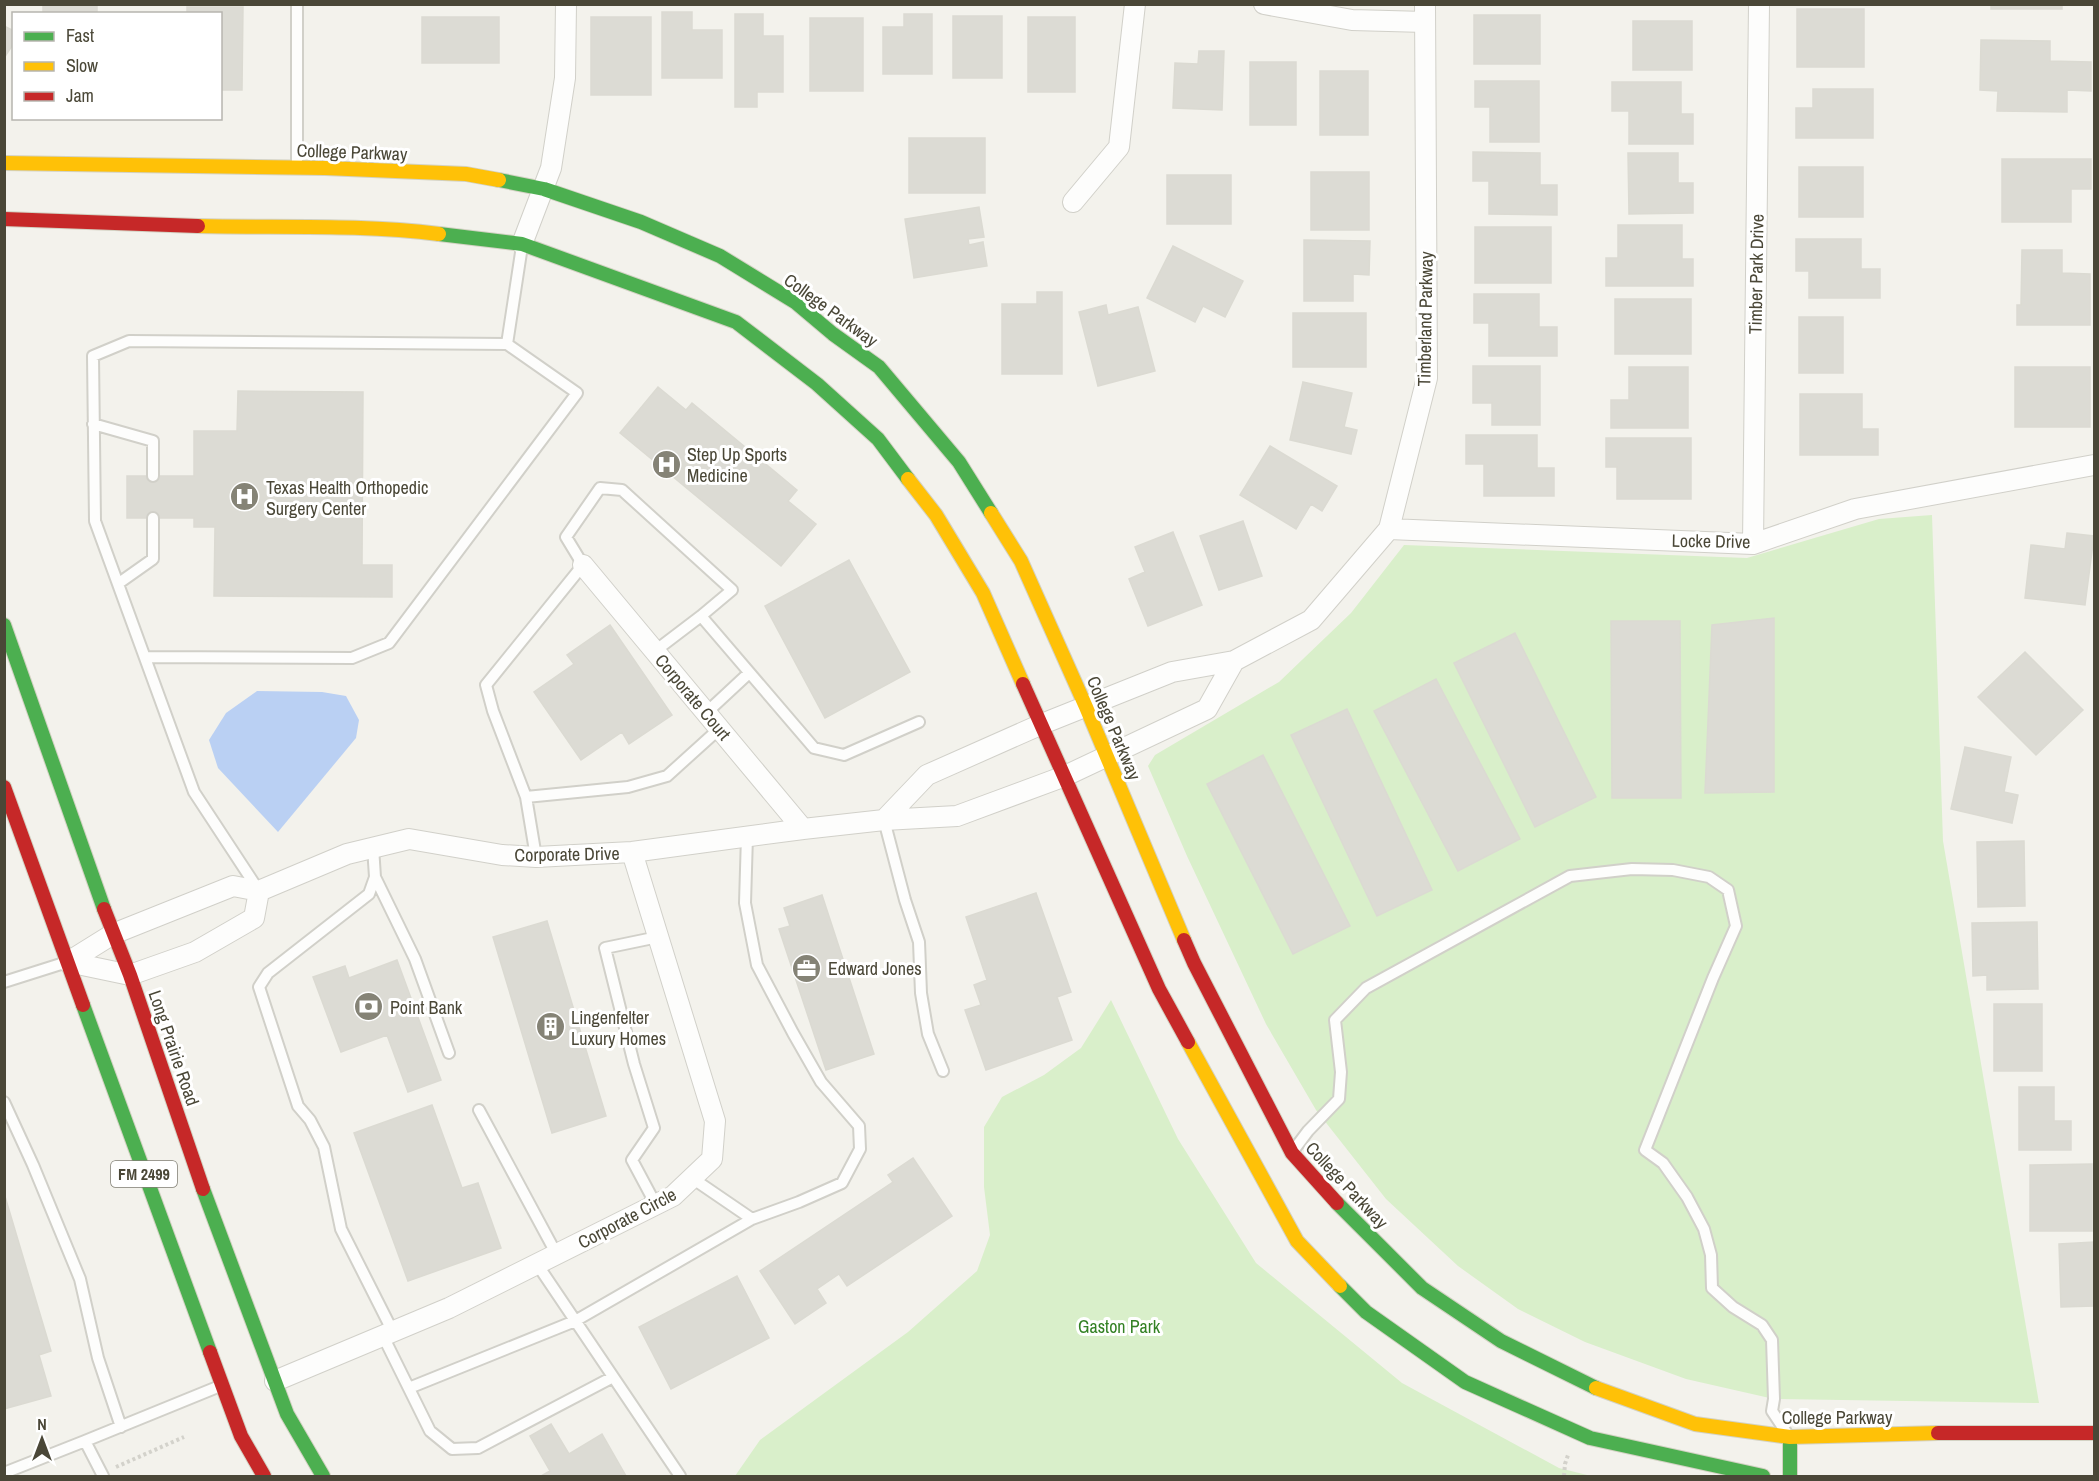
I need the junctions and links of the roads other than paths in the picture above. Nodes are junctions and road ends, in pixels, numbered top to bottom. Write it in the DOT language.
graph roads {
  1 [pos="297,4"];
  2 [pos="566,4"];
  3 [pos="1135,4"];
  4 [pos="1264,4"];
  5 [pos="1759,4"];
  6 [pos="1425,13"];
  7 [pos="4,163"];
  8 [pos="297,167"];
  9 [pos="544,189"];
  10 [pos="1073,202"];
  11 [pos="4,219"];
  12 [pos="522,244"];
  13 [pos="507,344"];
  14 [pos="93,424"];
  15 [pos="2094,465"];
  16 [pos="153,476"];
  17 [pos="153,518"];
  18 [pos="1389,529"];
  19 [pos="1753,544"];
  20 [pos="583,565"];
  21 [pos="119,583"];
  22 [pos="701,616"];
  23 [pos="4,625"];
  24 [pos="655,651"];
  25 [pos="145,657"];
  26 [pos="1234,661"];
  27 [pos="750,673"];
  28 [pos="1086,707"];
  29 [pos="706,713"];
  30 [pos="919,722"];
  31 [pos="1042,724"];
  32 [pos="720,729"];
  33 [pos="1107,756"];
  34 [pos="1065,776"];
  35 [pos="4,787"];
  36 [pos="526,796"];
  37 [pos="884,820"];
  38 [pos="803,829"];
  39 [pos="747,836"];
  40 [pos="373,847"];
  41 [pos="632,852"];
  42 [pos="536,857"];
  43 [pos="375,877"];
  44 [pos="259,891"];
  45 [pos="114,934"];
  46 [pos="658,937"];
  47 [pos="68,962"];
  48 [pos="130,975"];
  49 [pos="4,982"];
  50 [pos="450,1053"];
  51 [pos="943,1071"];
  52 [pos="4,1102"];
  53 [pos="479,1110"];
  54 [pos="1284,1159"];
  55 [pos="1260,1176"];
  56 [pos="692,1178"];
  57 [pos="656,1205"];
  58 [pos="752,1219"];
  59 [pos="557,1255"];
  60 [pos="537,1264"];
  61 [pos="576,1321"];
  62 [pos="388,1334"];
  63 [pos="613,1377"];
  64 [pos="275,1381"];
  65 [pos="222,1385"];
  66 [pos="409,1388"];
  67 [pos="121,1427"];
  68 [pos="2094,1433"];
  69 [pos="1790,1437"];
  70 [pos="85,1441"];
  71 [pos="4,1473"];
  72 [pos="102,1475"];
  73 [pos="264,1476"];
  74 [pos="322,1476"];
  75 [pos="680,1476"];
  76 [pos="1763,1476"];
  77 [pos="1790,1476"];
  1 -- 8 [label="lane"];
  2 -- 9 [label="street"];
  3 -- 10 [label="street"];
  4 -- 6 [label="street"];
  5 -- 19 [label="street, Timber Park Drive"];
  6 -- 18 [label="street, Timberland Parkway"];
  7 -- 8 [label="main road, College Parkway"];
  8 -- 9 [label="main road, College Parkway"];
  9 -- 12 [label="street"];
  9 -- 28 [label="main road, College Parkway"];
  11 -- 12 [label="main road"];
  12 -- 13 [label="lane"];
  12 -- 31 [label="main road"];
  13 -- 14 [label="lane"];
  13 -- 25 [label="lane"];
  14 -- 16 [label="lane"];
  14 -- 21 [label="lane"];
  15 -- 19 [label="street, Locke Drive"];
  17 -- 21 [label="lane"];
  18 -- 19 [label="street, Locke Drive"];
  18 -- 26 [label="street, Timberland Parkway"];
  20 -- 22 [label="lane"];
  20 -- 24 [label="street, Corporate Court"];
  20 -- 36 [label="lane"];
  21 -- 25 [label="lane"];
  22 -- 24 [label="lane"];
  22 -- 27 [label="lane"];
  23 -- 45 [label="main road, Long Prairie Road / FM 2499"];
  24 -- 29 [label="street, Corporate Court"];
  25 -- 44 [label="lane"];
  26 -- 28 [label="street, Timberland Parkway"];
  26 -- 33 [label="street"];
  27 -- 29 [label="lane"];
  27 -- 30 [label="lane"];
  28 -- 31 [label="street, Timberland Parkway"];
  28 -- 33 [label="main road, College Parkway"];
  29 -- 32 [label="street, Corporate Court"];
  31 -- 34 [label="main road"];
  31 -- 37 [label="street"];
  32 -- 36 [label="lane"];
  32 -- 38 [label="street, Corporate Court"];
  33 -- 34 [label="street"];
  33 -- 54 [label="main road, College Parkway"];
  34 -- 37 [label="street, Corporate Drive"];
  34 -- 55 [label="main road"];
  35 -- 47 [label="main road, FM 2499"];
  36 -- 42 [label="lane"];
  37 -- 38 [label="street, Corporate Drive"];
  37 -- 51 [label="lane"];
  38 -- 39 [label="street, Corporate Drive"];
  39 -- 41 [label="street, Corporate Drive"];
  39 -- 58 [label="lane"];
  40 -- 42 [label="street, Corporate Drive"];
  40 -- 43 [label="lane"];
  40 -- 44 [label="street, Corporate Drive"];
  41 -- 42 [label="street, Corporate Drive"];
  41 -- 46 [label="street, Corporate Circle"];
  43 -- 50 [label="lane"];
  43 -- 62 [label="lane"];
  44 -- 45 [label="street, Corporate Drive"];
  44 -- 48 [label="street"];
  45 -- 47 [label="street, Corporate Drive"];
  45 -- 48 [label="main road, Long Prairie Road / FM 2499"];
  46 -- 56 [label="street, Corporate Circle"];
  46 -- 57 [label="lane"];
  47 -- 48 [label="street"];
  47 -- 49 [label="lane"];
  47 -- 65 [label="main road, FM 2499"];
  48 -- 64 [label="main road, Long Prairie Road / FM 2499"];
  52 -- 67 [label="lane"];
  53 -- 59 [label="lane"];
  54 -- 55 [label="main road"];
  54 -- 69 [label="main road, College Parkway"];
  54 -- 69 [label="lane"];
  55 -- 76 [label="main road"];
  56 -- 57 [label="street, Corporate Circle"];
  56 -- 58 [label="lane"];
  57 -- 59 [label="street, Corporate Circle"];
  58 -- 61 [label="lane"];
  59 -- 60 [label="street, Corporate Circle"];
  60 -- 61 [label="lane"];
  60 -- 62 [label="street, Corporate Circle"];
  61 -- 63 [label="lane"];
  61 -- 66 [label="lane"];
  62 -- 64 [label="street, Corporate Circle"];
  62 -- 66 [label="lane"];
  63 -- 66 [label="lane"];
  63 -- 75 [label="lane"];
  64 -- 74 [label="main road, Long Prairie Road / FM 2499"];
  65 -- 67 [label="lane"];
  65 -- 73 [label="main road, FM 2499"];
  67 -- 70 [label="lane"];
  68 -- 69 [label="main road, College Parkway"];
  69 -- 77 [label="main road"];
  70 -- 71 [label="lane"];
  70 -- 72 [label="lane"];
}
